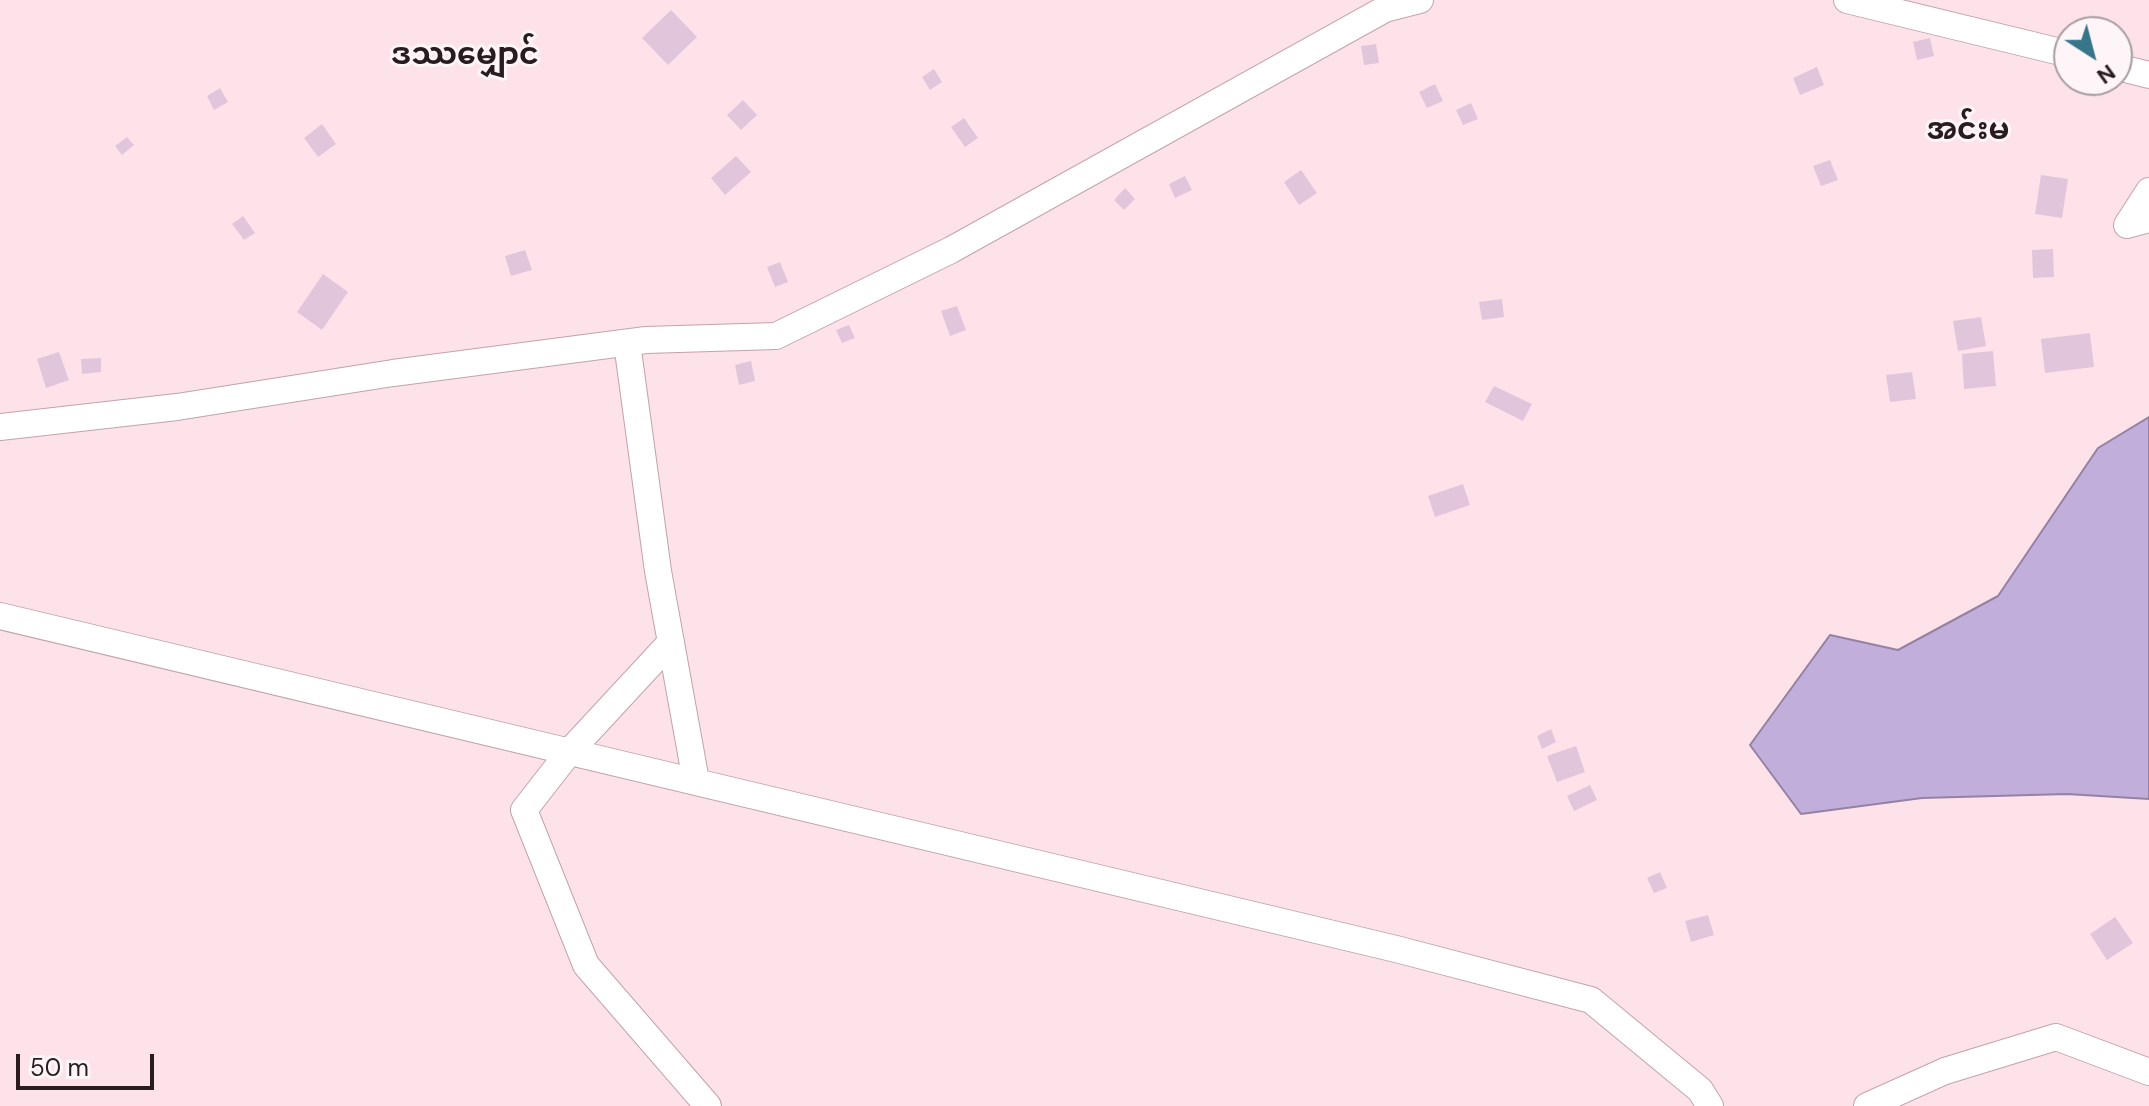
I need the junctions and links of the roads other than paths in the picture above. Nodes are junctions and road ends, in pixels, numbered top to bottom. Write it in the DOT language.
graph roads {
  1 [pos="1420,0"];
  2 [pos="1847,0"];
  3 [pos="2053,50"];
  4 [pos="2149,191"];
  5 [pos="2149,219"];
  6 [pos="627,343"];
  7 [pos="0,427"];
  8 [pos="0,616"];
  9 [pos="671,642"];
  10 [pos="570,751"];
  11 [pos="696,781"];
  12 [pos="2149,1072"];
  13 [pos="708,1106"];
  14 [pos="1710,1106"];
  15 [pos="1867,1106"];
  1 -- 6 [label="street"];
  2 -- 3 [label="street"];
  4 -- 5 [label="street"];
  6 -- 7 [label="street"];
  6 -- 9 [label="street"];
  8 -- 10 [label="street"];
  9 -- 10 [label="street"];
  9 -- 11 [label="street"];
  10 -- 11 [label="street"];
  10 -- 13 [label="street"];
  11 -- 14 [label="street"];
  12 -- 15 [label="street"];
}
